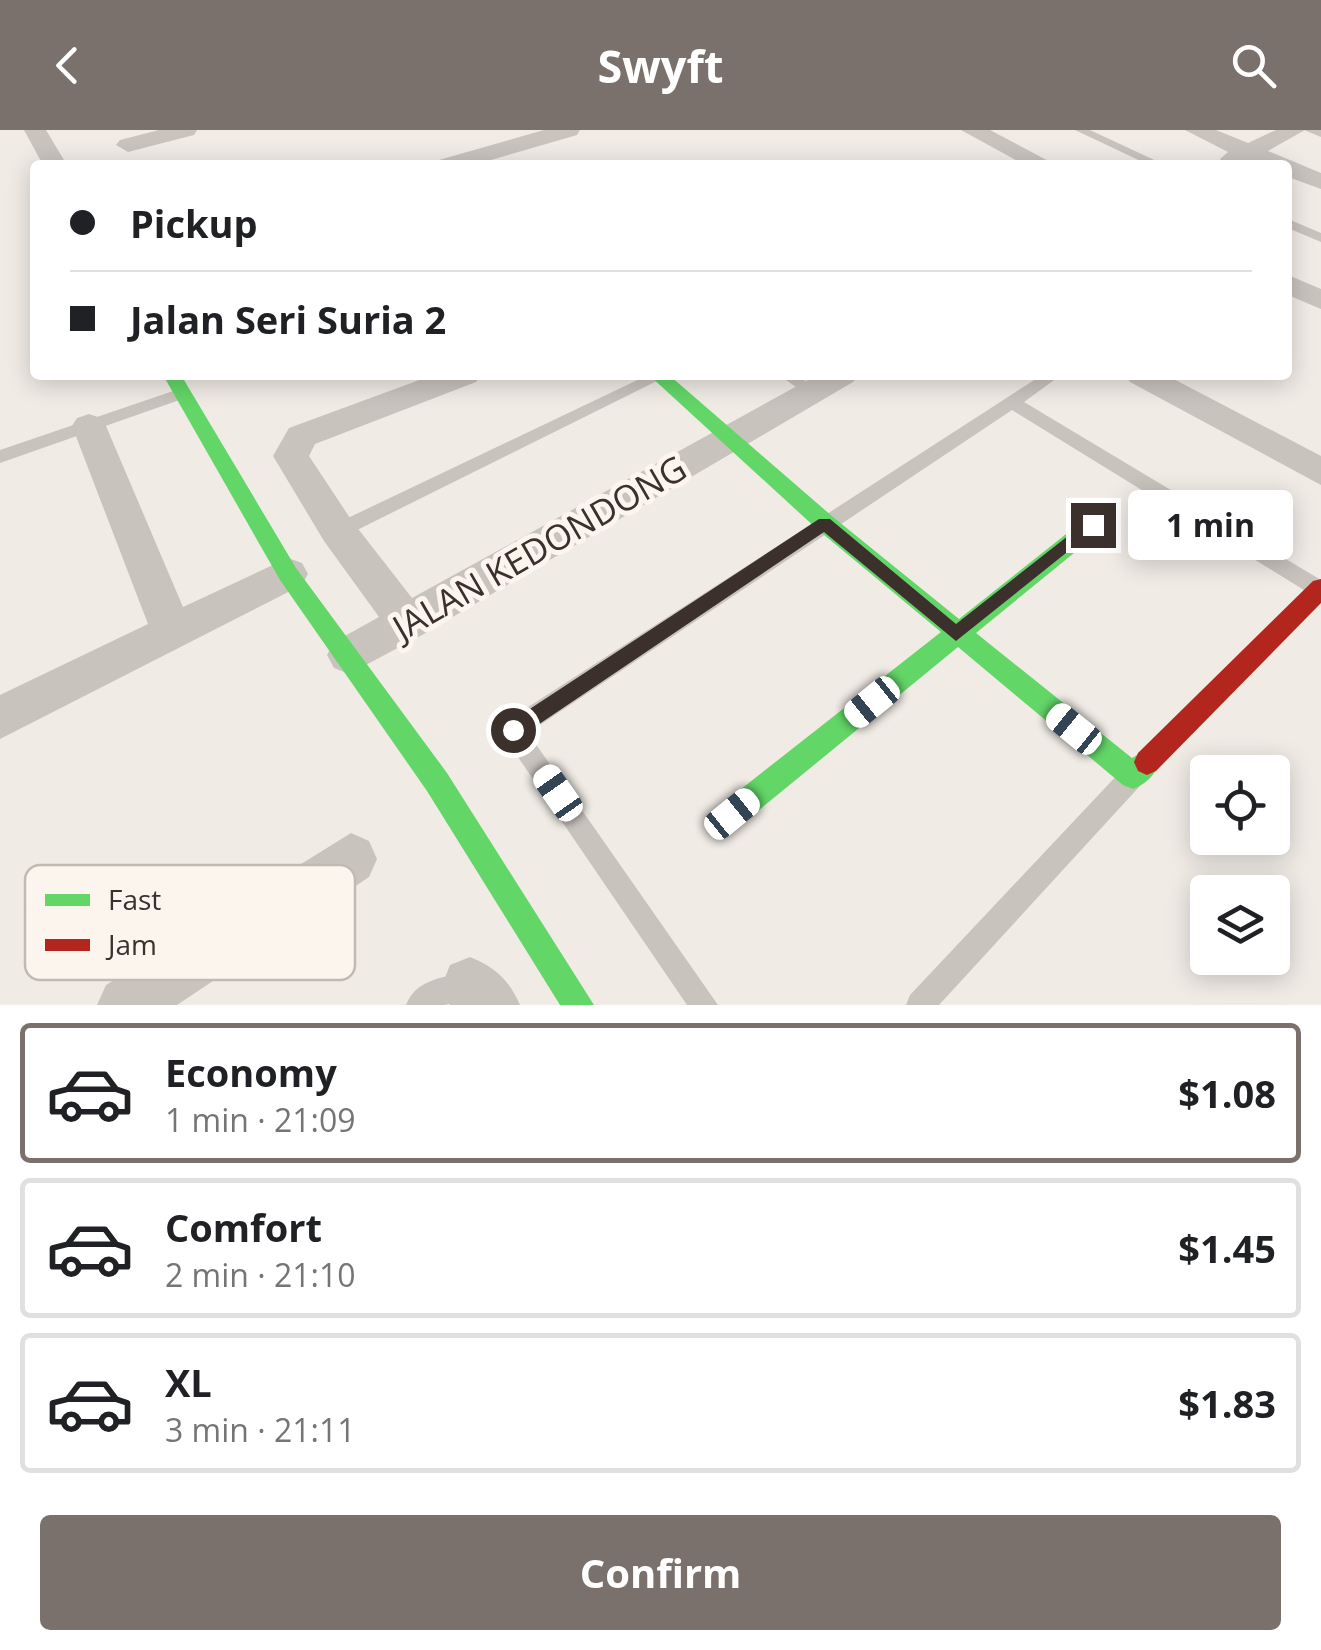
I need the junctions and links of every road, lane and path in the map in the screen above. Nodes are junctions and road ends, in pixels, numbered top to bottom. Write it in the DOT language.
graph roads {
  1 [pos="35,130"];
  2 [pos="186,130"];
  3 [pos="570,130"];
  4 [pos="972,130"];
  5 [pos="1081,130"];
  6 [pos="1196,130"];
  7 [pos="1294,130"];
  8 [pos="1310,130"];
  9 [pos="1321,134"];
  10 [pos="466,138"];
  11 [pos="128,145"];
  12 [pos="1247,151"];
  13 [pos="490,152"];
  14 [pos="52,160"];
  15 [pos="464,160"];
  16 [pos="1034,160"];
  17 [pos="1148,160"];
  18 [pos="1229,160"];
  19 [pos="1268,160"];
  20 [pos="1292,170"];
  21 [pos="1321,182"];
  22 [pos="1292,224"];
  23 [pos="1321,238"];
  24 [pos="1292,286"];
  25 [pos="1321,300"];
  26 [pos="451,380"];
  27 [pos="650,380"];
  28 [pos="663,380"];
  29 [pos="1046,380"];
  30 [pos="1151,380"];
  31 [pos="177,384"];
  32 [pos="798,384"];
  33 [pos="1013,403"];
  34 [pos="90,426"];
  35 [pos="730,438"];
  36 [pos="0,457"];
  37 [pos="1321,472"];
  38 [pos="825,523"];
  39 [pos="1093,525"];
  40 [pos="338,531"];
  41 [pos="288,574"];
  42 [pos="1320,589"];
  43 [pos="407,622"];
  44 [pos="172,632"];
  45 [pos="956,634"];
  46 [pos="349,655"];
  47 [pos="1,713"];
  48 [pos="1133,776"];
  49 [pos="732,814"];
  50 [pos="351,859"];
  51 [pos="342,865"];
  52 [pos="165,980"];
  53 [pos="126,1005"];
  54 [pos="578,1005"];
  55 [pos="704,1005"];
  56 [pos="920,1005"];
  1 -- 14 [label="street"];
  2 -- 11 [label="street"];
  3 -- 13 [label="street"];
  4 -- 16 [label="street"];
  5 -- 17 [label="lane"];
  6 -- 12 [label="street"];
  7 -- 12 [label="street"];
  8 -- 9 [label="lane"];
  10 -- 13 [label="street"];
  12 -- 18 [label="street"];
  12 -- 19 [label="street"];
  13 -- 15 [label="street"];
  20 -- 21 [label="street"];
  22 -- 23 [label="lane"];
  24 -- 25 [label="street"];
  26 -- 40 [label="street"];
  27 -- 40 [label="lane"];
  28 -- 35 [label="street"];
  29 -- 33 [label="lane"];
  30 -- 37 [label="street"];
  31 -- 34 [label="lane"];
  31 -- 41 [label="street"];
  32 -- 35 [label="street, JALAN KEDONDONG"];
  33 -- 38 [label="lane"];
  33 -- 42 [label="lane"];
  34 -- 36 [label="lane"];
  34 -- 44 [label="street"];
  35 -- 38 [label="street"];
  35 -- 43 [label="street, JALAN KEDONDONG"];
  38 -- 45 [label="street"];
  38 -- 55 [label="lane"];
  39 -- 45 [label="street"];
  40 -- 43 [label="street"];
  41 -- 44 [label="street"];
  41 -- 46 [label="street"];
  42 -- 48 [label="street"];
  43 -- 46 [label="street, JALAN KEDONDONG"];
  44 -- 47 [label="street"];
  45 -- 48 [label="street"];
  45 -- 49 [label="street"];
  46 -- 54 [label="street"];
  48 -- 56 [label="lane"];
  50 -- 51 [label="street"];
  52 -- 53 [label="street"];
}
